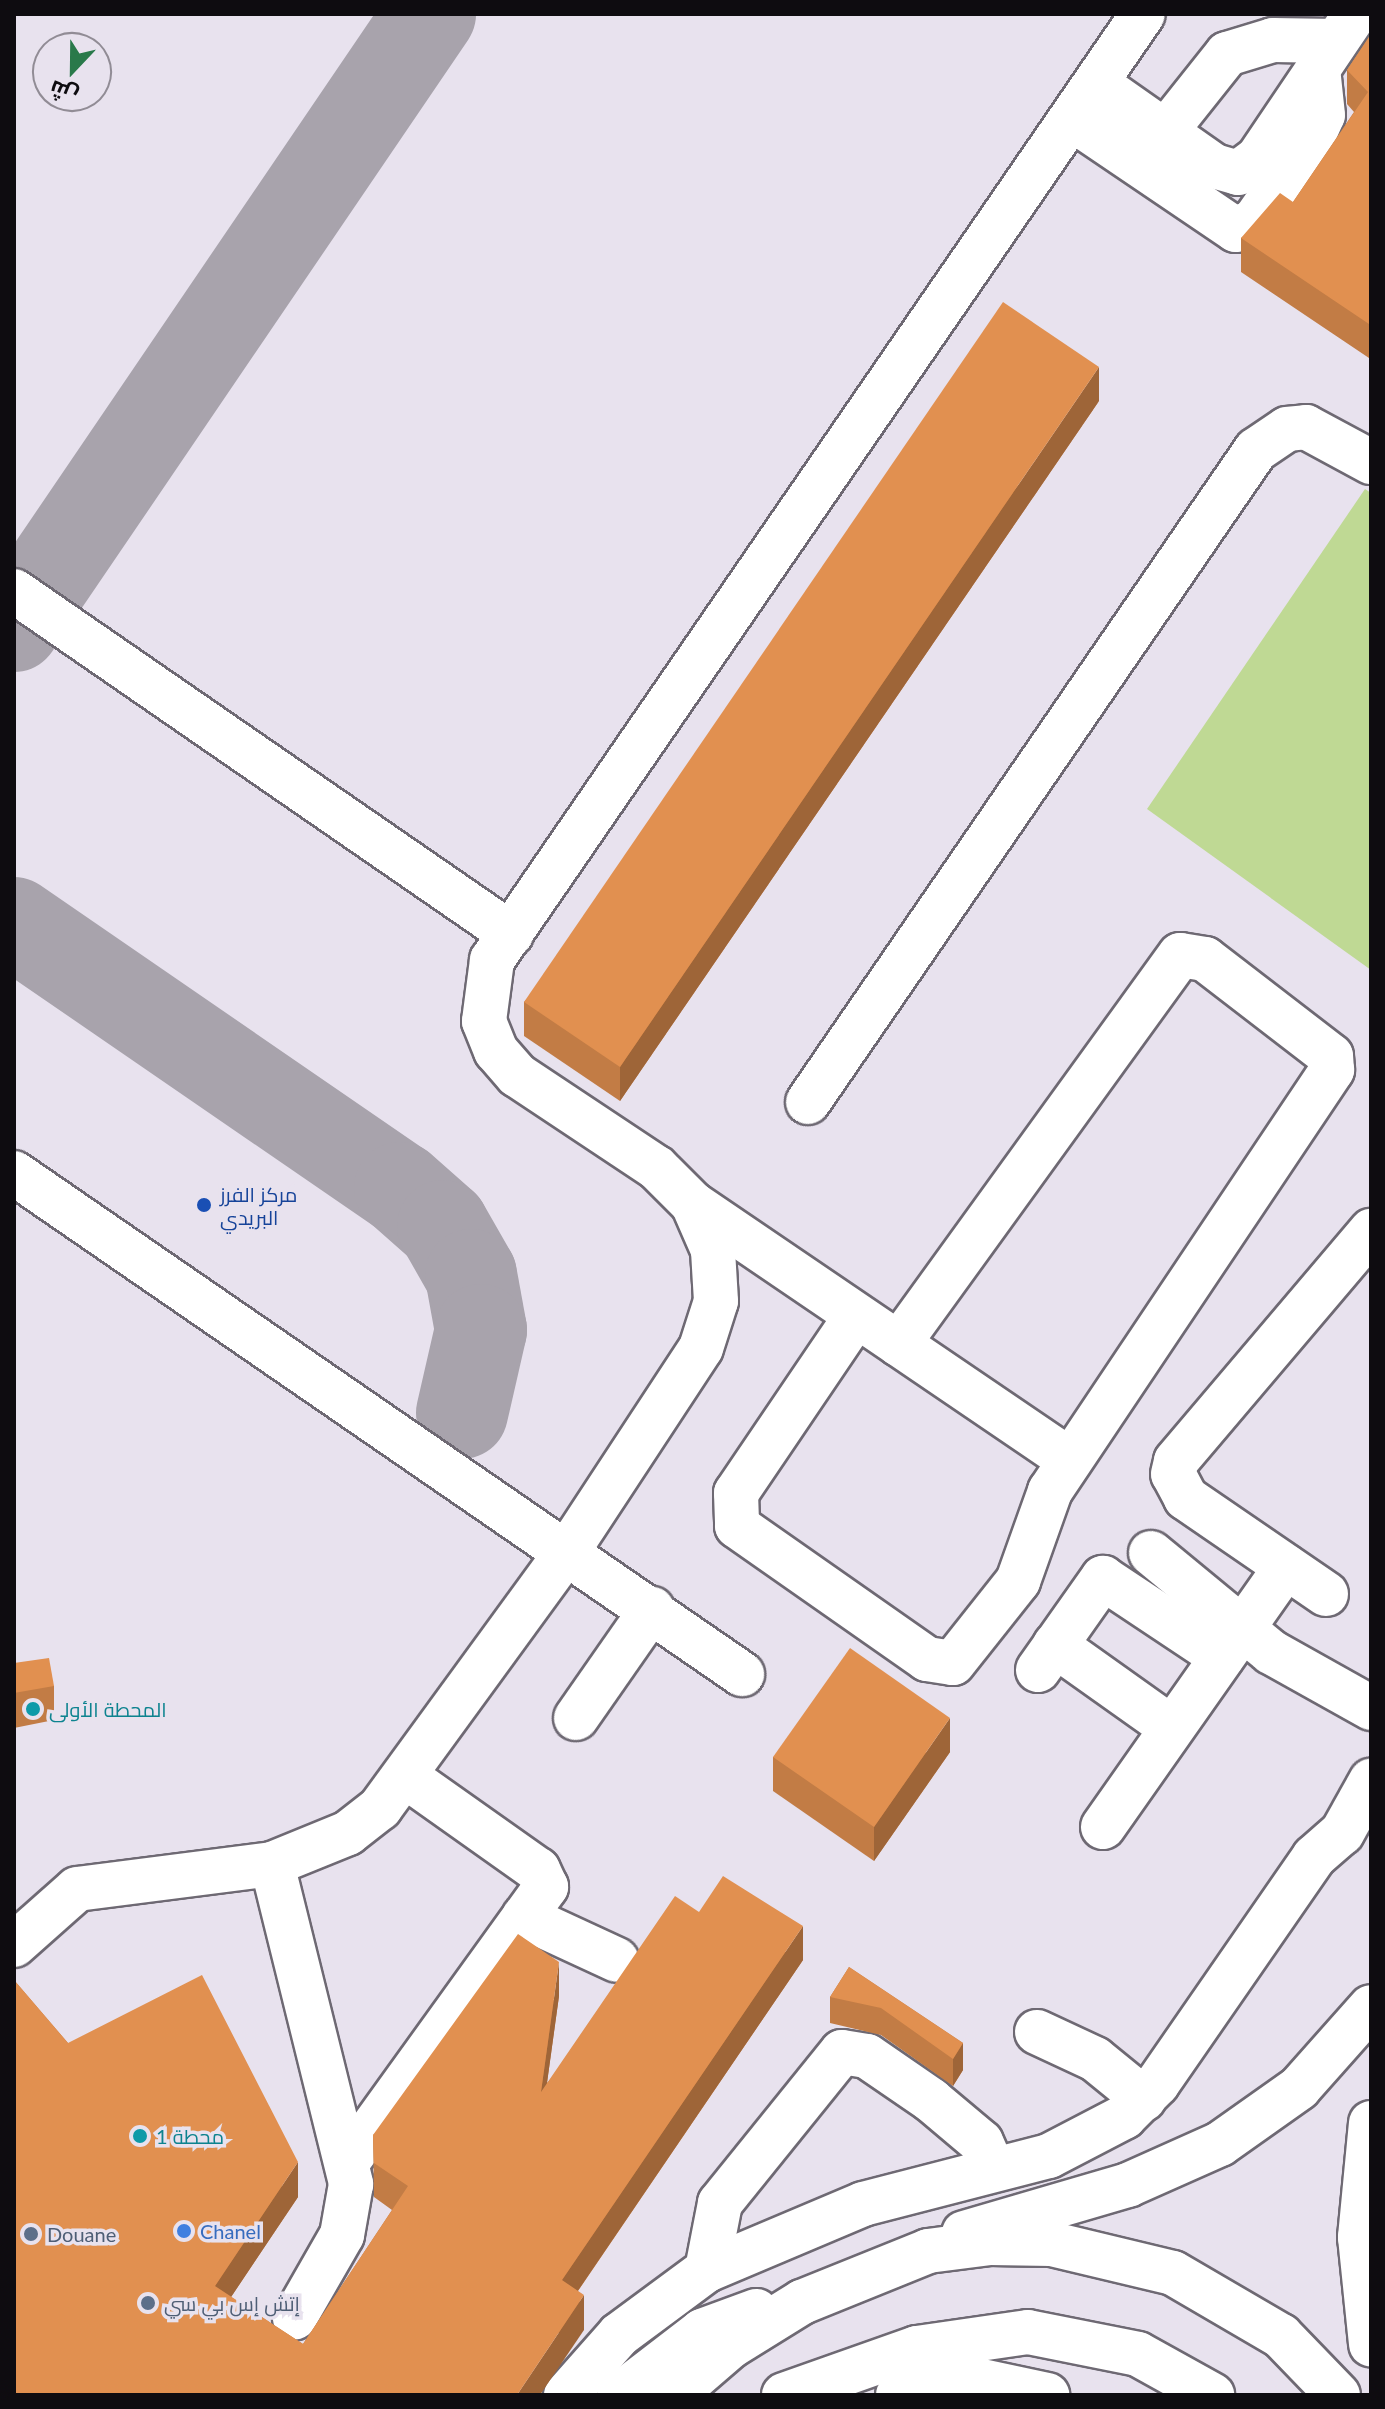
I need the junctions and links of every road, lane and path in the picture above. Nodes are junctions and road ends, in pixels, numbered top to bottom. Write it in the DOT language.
graph roads {
  1 [pos="1143,14"];
  2 [pos="1346,36"];
  3 [pos="1096,83"];
  4 [pos="1072,119"];
  5 [pos="1165,132"];
  6 [pos="1371,462"];
  7 [pos="14,591"];
  8 [pos="511,934"];
  9 [pos="808,1102"];
  10 [pos="14,1173"];
  11 [pos="693,1204"];
  12 [pos="1371,1231"];
  13 [pos="856,1316"];
  14 [pos="898,1344"];
  15 [pos="1069,1460"];
  16 [pos="569,1549"];
  17 [pos="1151,1553"];
  18 [pos="1286,1567"];
  19 [pos="1326,1594"];
  20 [pos="652,1609"];
  21 [pos="1234,1642"];
  22 [pos="742,1674"];
  23 [pos="1371,1706"];
  24 [pos="576,1718"];
  25 [pos="1172,1728"];
  26 [pos="1371,1770"];
  27 [pos="408,1778"];
  28 [pos="1371,1781"];
  29 [pos="1103,1827"];
  30 [pos="1314,1857"];
  31 [pos="272,1864"];
  32 [pos="524,1917"];
  33 [pos="14,1945"];
  34 [pos="617,1960"];
  35 [pos="1371,2007"];
  36 [pos="1037,2032"];
  37 [pos="1144,2099"];
  38 [pos="1371,2123"];
  39 [pos="349,2160"];
  40 [pos="1010,2166"];
  41 [pos="928,2251"];
  42 [pos="707,2270"];
  43 [pos="802,2302"];
  44 [pos="295,2317"];
  45 [pos="1371,2344"];
  46 [pos="864,2369"];
  47 [pos="566,2395"];
  48 [pos="619,2395"];
  49 [pos="674,2395"];
  50 [pos="784,2395"];
  51 [pos="823,2395"];
  52 [pos="898,2395"];
  53 [pos="1047,2395"];
  54 [pos="1212,2395"];
  55 [pos="1338,2395"];
  1 -- 3 [label="street"];
  2 -- 4 [label="street"];
  2 -- 5 [label="street"];
  2 -- 5 [label="street"];
  3 -- 4 [label="street"];
  3 -- 5 [label="street"];
  4 -- 8 [label="street"];
  6 -- 9 [label="street"];
  7 -- 8 [label="street"];
  8 -- 11 [label="street"];
  10 -- 16 [label="street"];
  11 -- 13 [label="street"];
  11 -- 16 [label="street"];
  12 -- 18 [label="street"];
  13 -- 14 [label="street"];
  13 -- 15 [label="street"];
  14 -- 15 [label="street"];
  14 -- 15 [label="street"];
  16 -- 20 [label="street"];
  16 -- 27 [label="street"];
  17 -- 21 [label="street"];
  18 -- 19 [label="street"];
  18 -- 21 [label="street"];
  20 -- 22 [label="street"];
  20 -- 24 [label="street"];
  21 -- 23 [label="street"];
  21 -- 25 [label="street"];
  21 -- 25 [label="street"];
  25 -- 29 [label="street"];
  26 -- 30 [label="street"];
  27 -- 31 [label="street"];
  27 -- 32 [label="street"];
  28 -- 30 [label="street"];
  30 -- 37 [label="street"];
  31 -- 33 [label="street"];
  31 -- 39 [label="street"];
  32 -- 34 [label="street"];
  32 -- 39 [label="street"];
  35 -- 41 [label="street"];
  36 -- 37 [label="street"];
  37 -- 40 [label="street"];
  38 -- 45 [label="street"];
  39 -- 44 [label="street"];
  40 -- 42 [label="street"];
  40 -- 42 [label="street"];
  41 -- 43 [label="street"];
  41 -- 55 [label="street"];
  42 -- 47 [label="street"];
  43 -- 48 [label="street"];
  43 -- 49 [label="street"];
  46 -- 50 [label="street"];
  46 -- 51 [label="street"];
  46 -- 54 [label="street"];
  52 -- 53 [label="street"];
}
